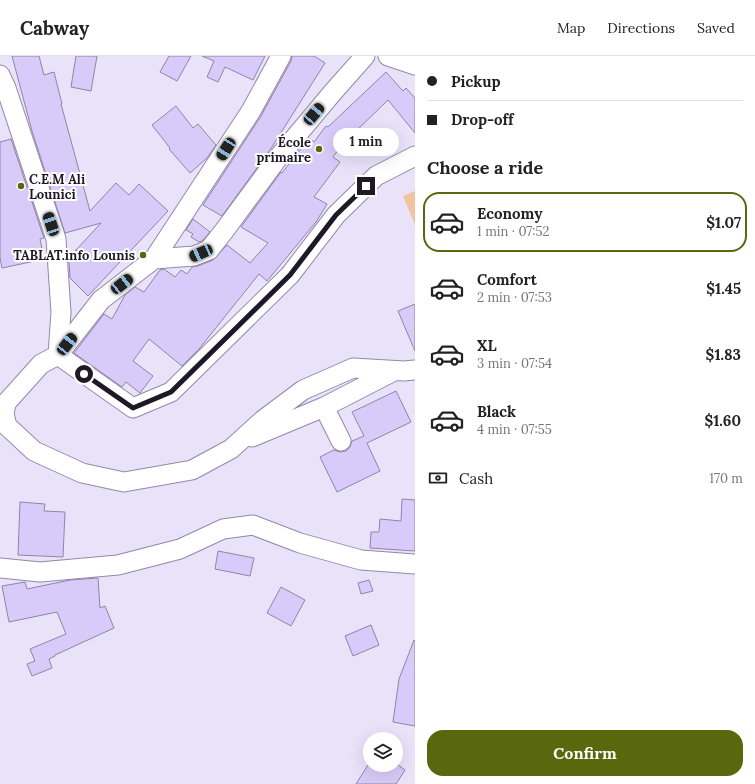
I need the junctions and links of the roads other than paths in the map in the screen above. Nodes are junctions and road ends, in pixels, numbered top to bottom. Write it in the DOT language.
graph roads {
  1 [pos="281,56"];
  2 [pos="365,56"];
  3 [pos="388,56"];
  4 [pos="415,65"];
  5 [pos="0,75"];
  6 [pos="415,156"];
  7 [pos="154,259"];
  8 [pos="58,355"];
  9 [pos="395,370"];
  10 [pos="415,370"];
  11 [pos="324,407"];
  12 [pos="2,414"];
  13 [pos="341,441"];
  14 [pos="237,443"];
  15 [pos="415,564"];
  16 [pos="0,568"];
  1 -- 7 [label="street"];
  2 -- 7 [label="street"];
  3 -- 4 [label="street"];
  5 -- 8 [label="street"];
  6 -- 8 [label="street"];
  7 -- 8 [label="street"];
  8 -- 12 [label="street"];
  9 -- 10 [label="street"];
  9 -- 11 [label="street"];
  9 -- 14 [label="street"];
  11 -- 13 [label="street"];
  11 -- 14 [label="street"];
  12 -- 14 [label="street"];
  15 -- 16 [label="street"];
}
